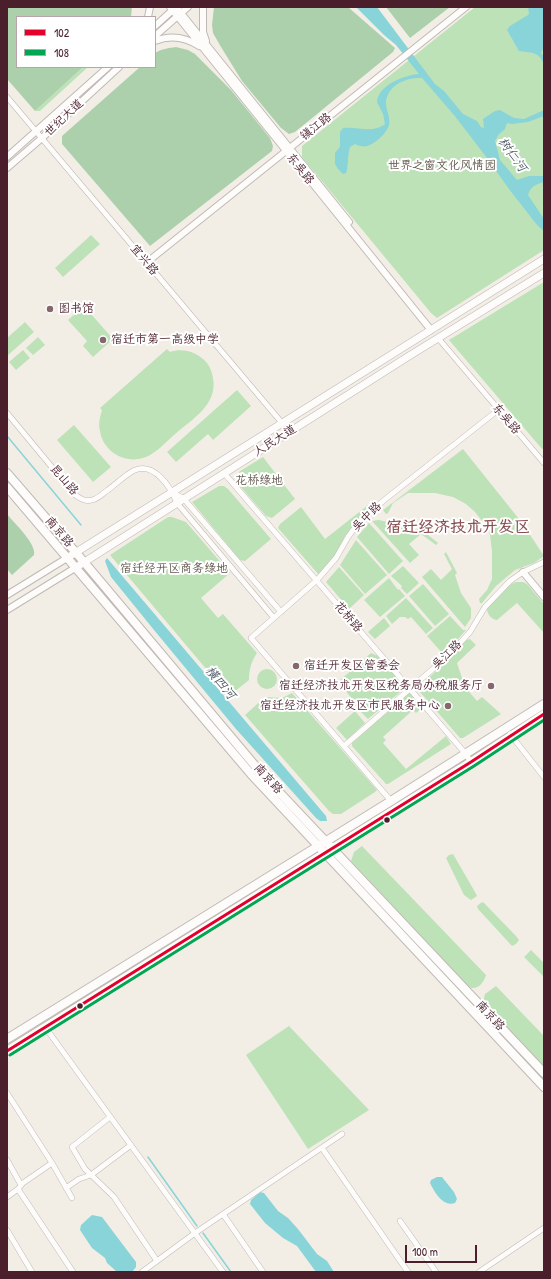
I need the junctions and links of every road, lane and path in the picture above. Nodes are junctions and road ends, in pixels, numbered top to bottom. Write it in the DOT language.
graph roads {
  1 [pos="188,7"];
  2 [pos="202,7"];
  3 [pos="466,7"];
  4 [pos="174,8"];
  5 [pos="179,15"];
  6 [pos="156,25"];
  7 [pos="156,35"];
  8 [pos="156,42"];
  9 [pos="206,48"];
  10 [pos="107,68"];
  11 [pos="118,68"];
  12 [pos="7,96"];
  13 [pos="37,131"];
  14 [pos="42,138"];
  15 [pos="287,150"];
  16 [pos="7,157"];
  17 [pos="7,168"];
  18 [pos="544,259"];
  19 [pos="146,263"];
  20 [pos="544,272"];
  21 [pos="432,329"];
  22 [pos="438,338"];
  23 [pos="498,410"];
  24 [pos="7,413"];
  25 [pos="282,423"];
  26 [pos="544,463"];
  27 [pos="7,473"];
  28 [pos="224,473"];
  29 [pos="7,487"];
  30 [pos="172,492"];
  31 [pos="184,499"];
  32 [pos="177,503"];
  33 [pos="76,553"];
  34 [pos="67,558"];
  35 [pos="84,562"];
  36 [pos="544,562"];
  37 [pos="75,568"];
  38 [pos="523,572"];
  39 [pos="316,580"];
  40 [pos="7,596"];
  41 [pos="544,597"];
  42 [pos="7,610"];
  43 [pos="281,612"];
  44 [pos="274,618"];
  45 [pos="410,688"];
  46 [pos="544,704"];
  47 [pos="544,714"];
  48 [pos="506,728"];
  49 [pos="511,736"];
  50 [pos="344,746"];
  51 [pos="466,753"];
  52 [pos="471,762"];
  53 [pos="544,777"];
  54 [pos="391,801"];
  55 [pos="325,842"];
  56 [pos="318,846"];
  57 [pos="332,849"];
  58 [pos="324,853"];
  59 [pos="45,1027"];
  60 [pos="7,1039"];
  61 [pos="7,1051"];
  62 [pos="544,1073"];
  63 [pos="544,1087"];
  64 [pos="7,1093"];
  65 [pos="110,1117"];
  66 [pos="342,1134"];
  67 [pos="131,1146"];
  68 [pos="322,1148"];
  69 [pos="7,1160"];
  70 [pos="52,1163"];
  71 [pos="91,1175"];
  72 [pos="20,1187"];
  73 [pos="66,1188"];
  74 [pos="7,1197"];
  75 [pos="72,1198"];
  76 [pos="223,1214"];
  77 [pos="400,1222"];
  78 [pos="544,1228"];
  79 [pos="7,1230"];
  80 [pos="195,1233"];
  81 [pos="157,1261"];
  82 [pos="32,1272"];
  83 [pos="73,1272"];
  84 [pos="142,1272"];
  85 [pos="223,1272"];
  86 [pos="263,1272"];
  87 [pos="408,1272"];
  88 [pos="436,1272"];
  89 [pos="479,1272"];
  1 -- 5 [label="street"];
  2 -- 9 [label="street"];
  3 -- 15 [label="street, 镇江路"];
  4 -- 5 [label="street, 东吴路"];
  4 -- 6 [label="street"];
  5 -- 7 [label="street"];
  5 -- 9 [label="street, 东吴路"];
  8 -- 9 [label="street"];
  9 -- 15 [label="street, 东吴路"];
  10 -- 13 [label="street, 世纪大道"];
  11 -- 14 [label="street, 世纪大道"];
  12 -- 13 [label="street, 宜兴路"];
  13 -- 14 [label="street, 宜兴路"];
  13 -- 16 [label="street, 世纪大道"];
  14 -- 17 [label="street, 世纪大道"];
  14 -- 19 [label="street, 宜兴路"];
  15 -- 19 [label="street, 镇江路"];
  15 -- 21 [label="street, 东吴路"];
  18 -- 21 [label="main road, 人民大道"];
  19 -- 25 [label="street, 宜兴路"];
  20 -- 22 [label="main road, 人民大道"];
  21 -- 25 [label="main road, 人民大道"];
  22 -- 23 [label="street, 东吴路"];
  22 -- 28 [label="main road, 人民大道"];
  23 -- 26 [label="street, 东吴路"];
  23 -- 39 [label="street, 吴中路"];
  24 -- 30 [label="street, 昆山路"];
  25 -- 30 [label="main road, 人民大道"];
  27 -- 33 [label="main road, 南京路"];
  28 -- 31 [label="main road, 人民大道"];
  28 -- 39 [label="street, 花桥路"];
  29 -- 34 [label="main road, 南京路"];
  30 -- 31 [label="street"];
  30 -- 32 [label="street"];
  30 -- 33 [label="main road, 人民大道"];
  31 -- 32 [label="main road, 人民大道"];
  31 -- 43 [label="street"];
  32 -- 35 [label="main road, 人民大道"];
  32 -- 44 [label="street"];
  33 -- 34 [label="main road, 人民大道"];
  33 -- 35 [label="main road, 南京路"];
  34 -- 37 [label="main road, 南京路"];
  34 -- 40 [label="street, 人民大道"];
  35 -- 37 [label="main road, 人民大道"];
  35 -- 55 [label="main road, 南京路"];
  36 -- 38 [label="street, 吴江路"];
  37 -- 42 [label="street, 人民大道"];
  37 -- 56 [label="main road, 南京路"];
  38 -- 41 [label="street"];
  38 -- 45 [label="street, 吴江路"];
  39 -- 43 [label="street, 吴中路"];
  39 -- 45 [label="street, 花桥路"];
  43 -- 44 [label="street, 吴中路"];
  44 -- 50 [label="street, 吴中路"];
  45 -- 50 [label="street, 吴江路"];
  45 -- 51 [label="street, 花桥路"];
  46 -- 48 [label="main road"];
  47 -- 49 [label="main road"];
  48 -- 49 [label="street"];
  48 -- 51 [label="main road"];
  49 -- 52 [label="main road"];
  49 -- 53 [label="street"];
  50 -- 54 [label="street"];
  51 -- 52 [label="street, 花桥路"];
  51 -- 54 [label="main road"];
  52 -- 57 [label="main road"];
  54 -- 55 [label="main road"];
  55 -- 56 [label="main road"];
  55 -- 57 [label="main road, 南京路"];
  56 -- 58 [label="main road, 南京路"];
  56 -- 60 [label="main road"];
  57 -- 58 [label="main road"];
  57 -- 62 [label="main road, 南京路"];
  58 -- 59 [label="main road"];
  58 -- 63 [label="main road, 南京路"];
  59 -- 61 [label="main road"];
  59 -- 65 [label="street"];
  64 -- 70 [label="street"];
  65 -- 67 [label="street"];
  65 -- 71 [label="street"];
  66 -- 68 [label="street"];
  67 -- 71 [label="street"];
  67 -- 80 [label="street"];
  68 -- 76 [label="street"];
  68 -- 87 [label="street"];
  69 -- 72 [label="street"];
  70 -- 72 [label="street"];
  70 -- 73 [label="street"];
  71 -- 73 [label="street"];
  71 -- 81 [label="street"];
  72 -- 74 [label="street"];
  72 -- 83 [label="street"];
  73 -- 75 [label="street"];
  76 -- 80 [label="street"];
  76 -- 86 [label="street"];
  77 -- 88 [label="street"];
  78 -- 89 [label="street"];
  79 -- 82 [label="street"];
  80 -- 81 [label="street"];
  80 -- 85 [label="street"];
  81 -- 84 [label="street"];
}
